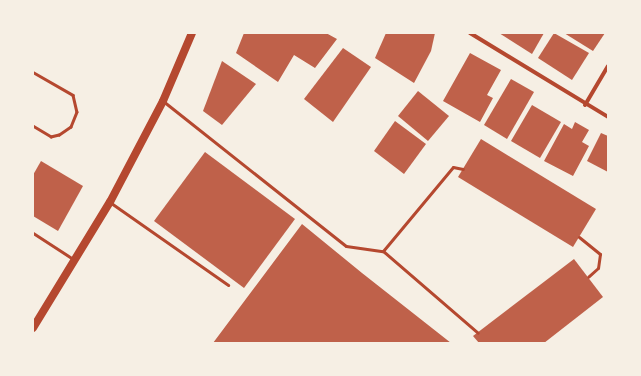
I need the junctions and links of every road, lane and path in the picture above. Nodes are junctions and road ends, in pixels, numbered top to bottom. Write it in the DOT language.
graph roads {
  1 [pos="192,33"];
  2 [pos="470,33"];
  3 [pos="608,66"];
  4 [pos="33,72"];
  5 [pos="163,102"];
  6 [pos="585,105"];
  7 [pos="608,117"];
  8 [pos="33,126"];
  9 [pos="463,169"];
  10 [pos="110,202"];
  11 [pos="33,233"];
  12 [pos="579,237"];
  13 [pos="383,251"];
  14 [pos="75,260"];
  15 [pos="588,277"];
  16 [pos="228,285"];
  17 [pos="33,328"];
  18 [pos="478,333"];
  1 -- 5 [label="main road"];
  2 -- 6 [label="street"];
  3 -- 6 [label="street"];
  4 -- 8 [label="path"];
  5 -- 10 [label="main road"];
  5 -- 13 [label="lane"];
  6 -- 7 [label="street"];
  9 -- 13 [label="lane"];
  10 -- 14 [label="main road"];
  10 -- 16 [label="lane"];
  11 -- 14 [label="lane"];
  12 -- 15 [label="lane"];
  13 -- 18 [label="lane"];
  14 -- 17 [label="main road"];
}
